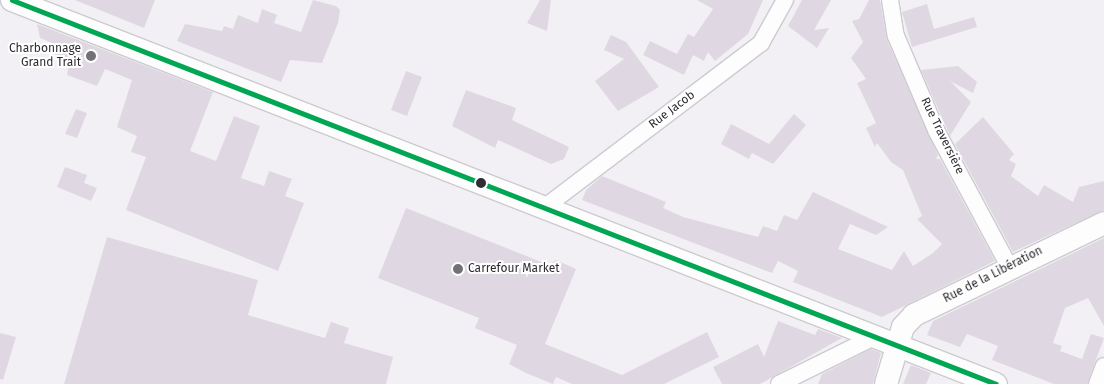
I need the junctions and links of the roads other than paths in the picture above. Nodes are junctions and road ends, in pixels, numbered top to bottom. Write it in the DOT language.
graph roads {
  1 [pos="12,0"];
  2 [pos="785,0"];
  3 [pos="890,0"];
  4 [pos="545,207"];
  5 [pos="1104,223"];
  6 [pos="1009,266"];
  7 [pos="876,336"];
  8 [pos="901,345"];
  9 [pos="1104,366"];
  10 [pos="779,384"];
  11 [pos="886,384"];
  12 [pos="996,384"];
  13 [pos="1097,384"];
  1 -- 4 [label="main road"];
  2 -- 4 [label="street, Rue Jacob"];
  3 -- 6 [label="street, Rue Traversière"];
  4 -- 7 [label="main road"];
  5 -- 6 [label="main road, Rue de la Libération"];
  6 -- 8 [label="main road, Rue de la Libération"];
  7 -- 8 [label="main road"];
  7 -- 10 [label="street"];
  8 -- 11 [label="main road, Rue de la Libération"];
  8 -- 12 [label="main road"];
  9 -- 13 [label="street"];
}
